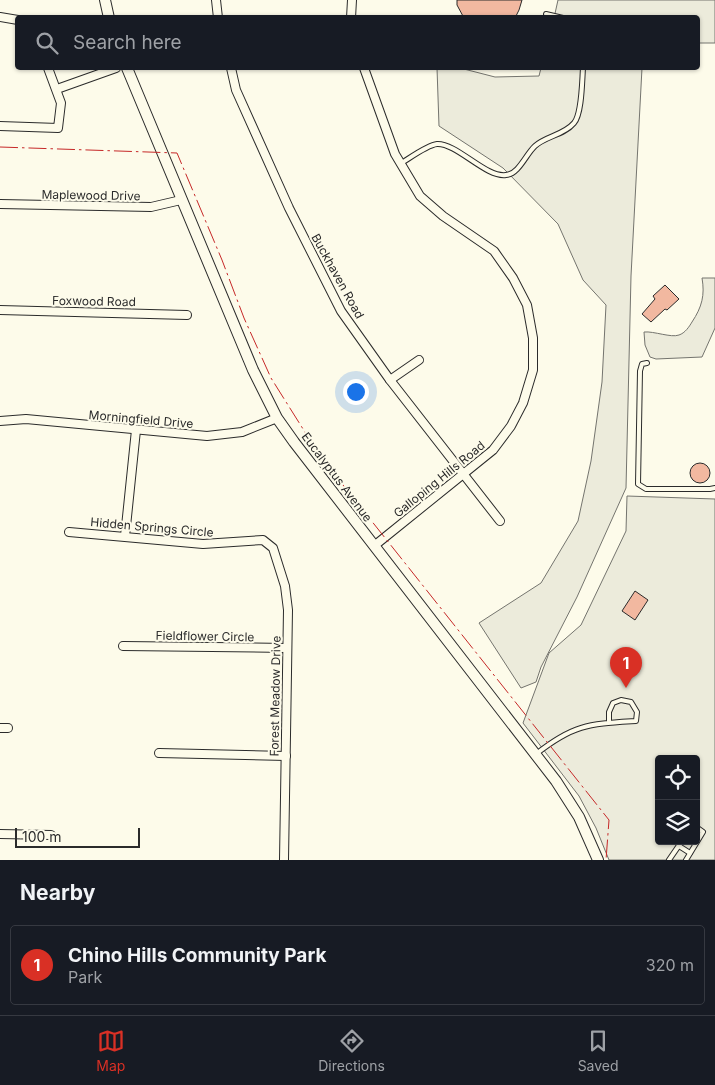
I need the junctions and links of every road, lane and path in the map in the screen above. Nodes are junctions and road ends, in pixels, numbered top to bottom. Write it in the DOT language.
graph roads {
  1 [pos="105,0"];
  2 [pos="216,0"];
  3 [pos="352,0"];
  4 [pos="546,14"];
  5 [pos="108,15"];
  6 [pos="218,15"];
  7 [pos="351,15"];
  8 [pos="550,15"];
  9 [pos="0,17"];
  10 [pos="15,20"];
  11 [pos="49,70"];
  12 [pos="111,70"];
  13 [pos="128,70"];
  14 [pos="231,70"];
  15 [pos="365,70"];
  16 [pos="583,70"];
  17 [pos="57,90"];
  18 [pos="0,126"];
  19 [pos="400,164"];
  20 [pos="181,200"];
  21 [pos="0,204"];
  22 [pos="0,310"];
  23 [pos="187,315"];
  24 [pos="419,360"];
  25 [pos="647,363"];
  26 [pos="390,380"];
  27 [pos="278,418"];
  28 [pos="0,421"];
  29 [pos="136,430"];
  30 [pos="464,473"];
  31 [pos="713,489"];
  32 [pos="500,521"];
  33 [pos="69,532"];
  34 [pos="125,536"];
  35 [pos="263,540"];
  36 [pos="374,546"];
  37 [pos="123,646"];
  38 [pos="287,648"];
  39 [pos="609,723"];
  40 [pos="159,753"];
  41 [pos="536,754"];
  42 [pos="286,756"];
  43 [pos="0,834"];
  44 [pos="51,835"];
  45 [pos="695,845"];
  46 [pos="679,846"];
  47 [pos="690,853"];
  48 [pos="284,860"];
  49 [pos="598,860"];
  50 [pos="669,860"];
  51 [pos="686,860"];
  1 -- 5 [label="street"];
  2 -- 6 [label="street"];
  3 -- 7 [label="street"];
  4 -- 8 [label="lane"];
  9 -- 10 [label="street"];
  11 -- 17 [label="street"];
  12 -- 17 [label="street"];
  13 -- 20 [label="street, Eucalyptus Avenue"];
  14 -- 26 [label="street, Buckhaven Road"];
  15 -- 19 [label="street, Galloping Hills Road"];
  16 -- 19 [label="lane"];
  17 -- 18 [label="street"];
  19 -- 30 [label="street, Galloping Hills Road"];
  20 -- 21 [label="street, Maplewood Drive"];
  20 -- 27 [label="street, Eucalyptus Avenue"];
  22 -- 23 [label="street, Foxwood Road"];
  24 -- 26 [label="street"];
  25 -- 31 [label="lane"];
  26 -- 30 [label="street, Buckhaven Road"];
  27 -- 29 [label="street, Morningfield Drive"];
  27 -- 36 [label="street, Eucalyptus Avenue"];
  28 -- 29 [label="street, Morningfield Drive"];
  29 -- 34 [label="street"];
  30 -- 32 [label="street, Buckhaven Road"];
  30 -- 36 [label="street, Galloping Hills Road"];
  33 -- 34 [label="street, Hidden Springs Circle"];
  34 -- 35 [label="street, Hidden Springs Circle"];
  35 -- 38 [label="street, Forest Meadow Drive"];
  36 -- 41 [label="street, Eucalyptus Avenue"];
  37 -- 38 [label="street, Fieldflower Circle"];
  38 -- 42 [label="street, Forest Meadow Drive"];
  39 -- 39 [label="lane"];
  39 -- 41 [label="lane"];
  40 -- 42 [label="street"];
  41 -- 49 [label="street, Eucalyptus Avenue"];
  42 -- 48 [label="street, Forest Meadow Drive"];
  43 -- 44 [label="street"];
  45 -- 47 [label="lane"];
  46 -- 47 [label="lane"];
  46 -- 50 [label="lane"];
  47 -- 51 [label="lane"];
}
